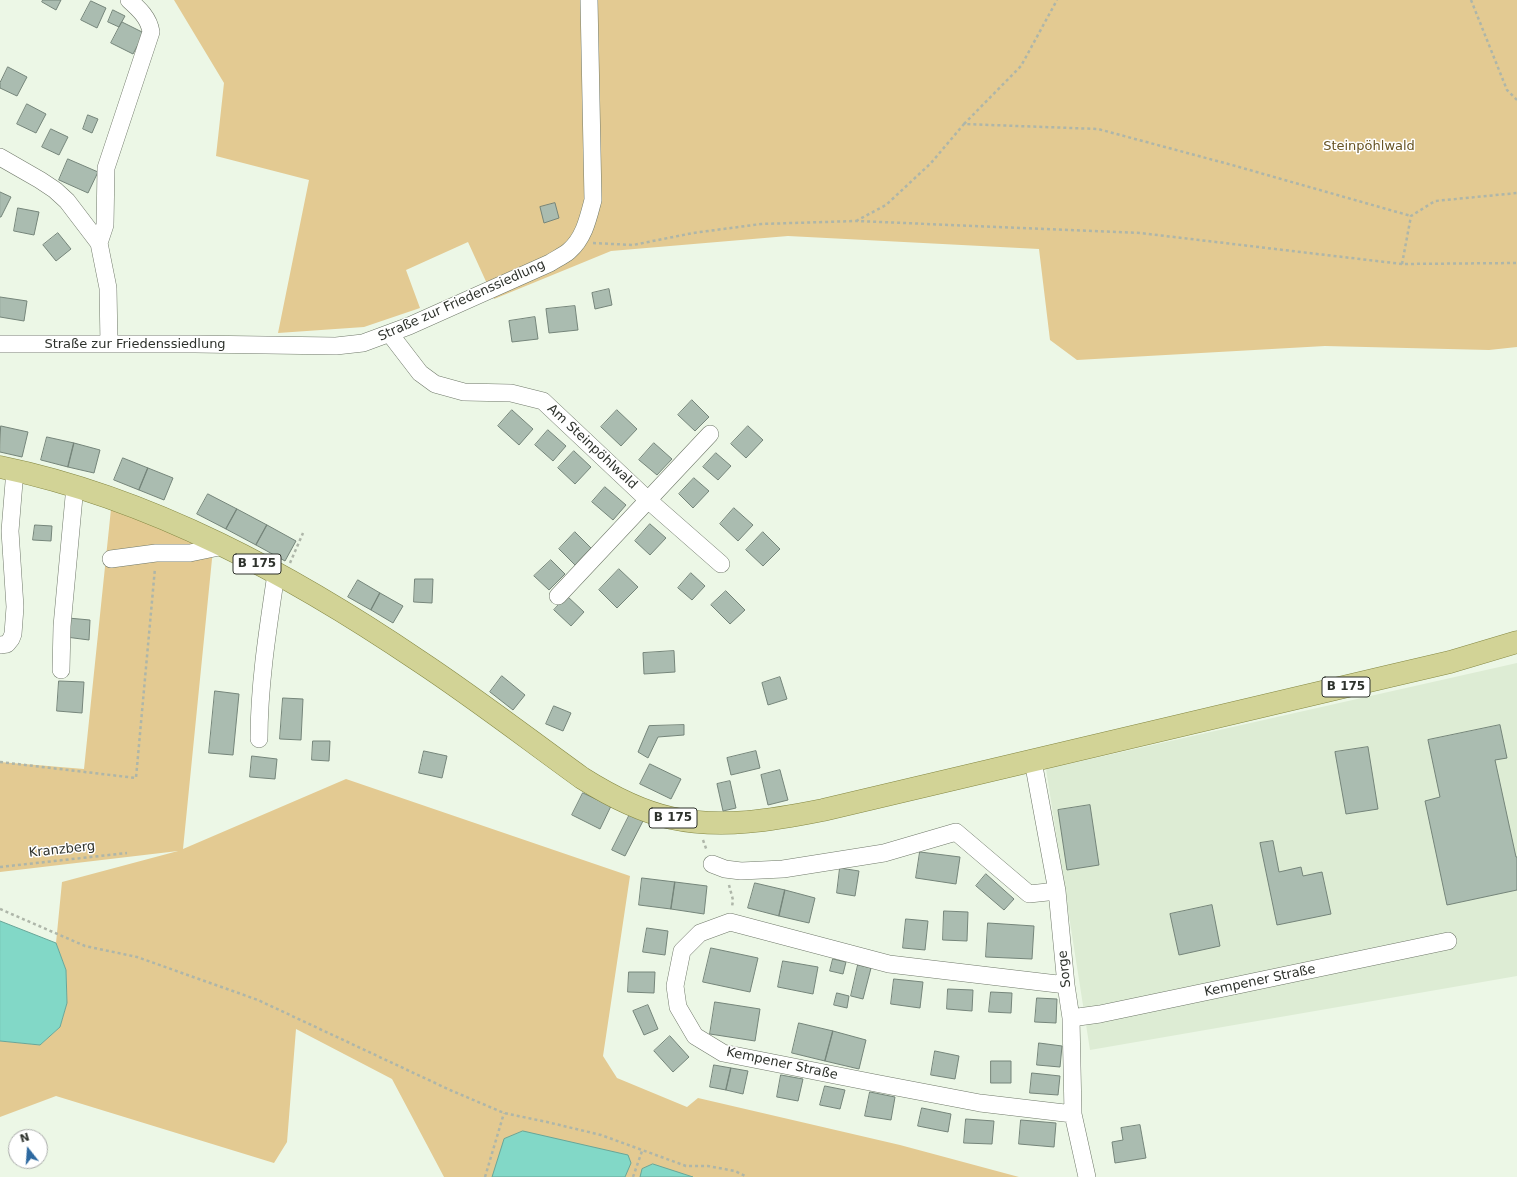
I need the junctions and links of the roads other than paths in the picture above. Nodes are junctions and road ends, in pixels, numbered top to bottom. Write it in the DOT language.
graph roads {
  1 [pos="129,0"];
  2 [pos="589,0"];
  3 [pos="0,158"];
  4 [pos="99,243"];
  5 [pos="390,334"];
  6 [pos="0,344"];
  7 [pos="109,344"];
  8 [pos="710,434"];
  9 [pos="8,469"];
  10 [pos="75,486"];
  11 [pos="648,500"];
  12 [pos="224,546"];
  13 [pos="111,559"];
  14 [pos="721,564"];
  15 [pos="280,576"];
  16 [pos="558,596"];
  17 [pos="1517,642"];
  18 [pos="0,645"];
  19 [pos="60,670"];
  20 [pos="259,739"];
  21 [pos="1033,761"];
  22 [pos="719,867"];
  23 [pos="1057,891"];
  24 [pos="1448,942"];
  25 [pos="1066,985"];
  26 [pos="1072,1018"];
  27 [pos="1073,1114"];
  28 [pos="1087,1177"];
  1 -- 4 [label="street"];
  2 -- 5 [label="street, Straße zur Friedenssiedlung"];
  3 -- 4 [label="street"];
  4 -- 7 [label="street"];
  5 -- 7 [label="street, Straße zur Friedenssiedlung"];
  5 -- 11 [label="street, Am Steinpöhlwald"];
  6 -- 7 [label="street, Straße zur Friedenssiedlung"];
  8 -- 11 [label="street, Am Steinpöhlwald"];
  9 -- 10 [label="main road, B 175"];
  9 -- 18 [label="street"];
  10 -- 12 [label="main road, B 175"];
  10 -- 19 [label="street"];
  11 -- 14 [label="street, Am Steinpöhlwald"];
  11 -- 16 [label="street, Am Steinpöhlwald"];
  12 -- 13 [label="street"];
  12 -- 15 [label="main road, B 175"];
  15 -- 20 [label="street"];
  15 -- 21 [label="main road, B 175"];
  17 -- 21 [label="main road, B 175"];
  21 -- 23 [label="street, Sorge"];
  22 -- 23 [label="street"];
  23 -- 25 [label="street, Sorge"];
  24 -- 26 [label="street, Kempener Straße"];
  25 -- 26 [label="street, Sorge"];
  25 -- 27 [label="street, Kempener Straße"];
  26 -- 27 [label="street, Sorge"];
  27 -- 28 [label="street, Sorge"];
}
